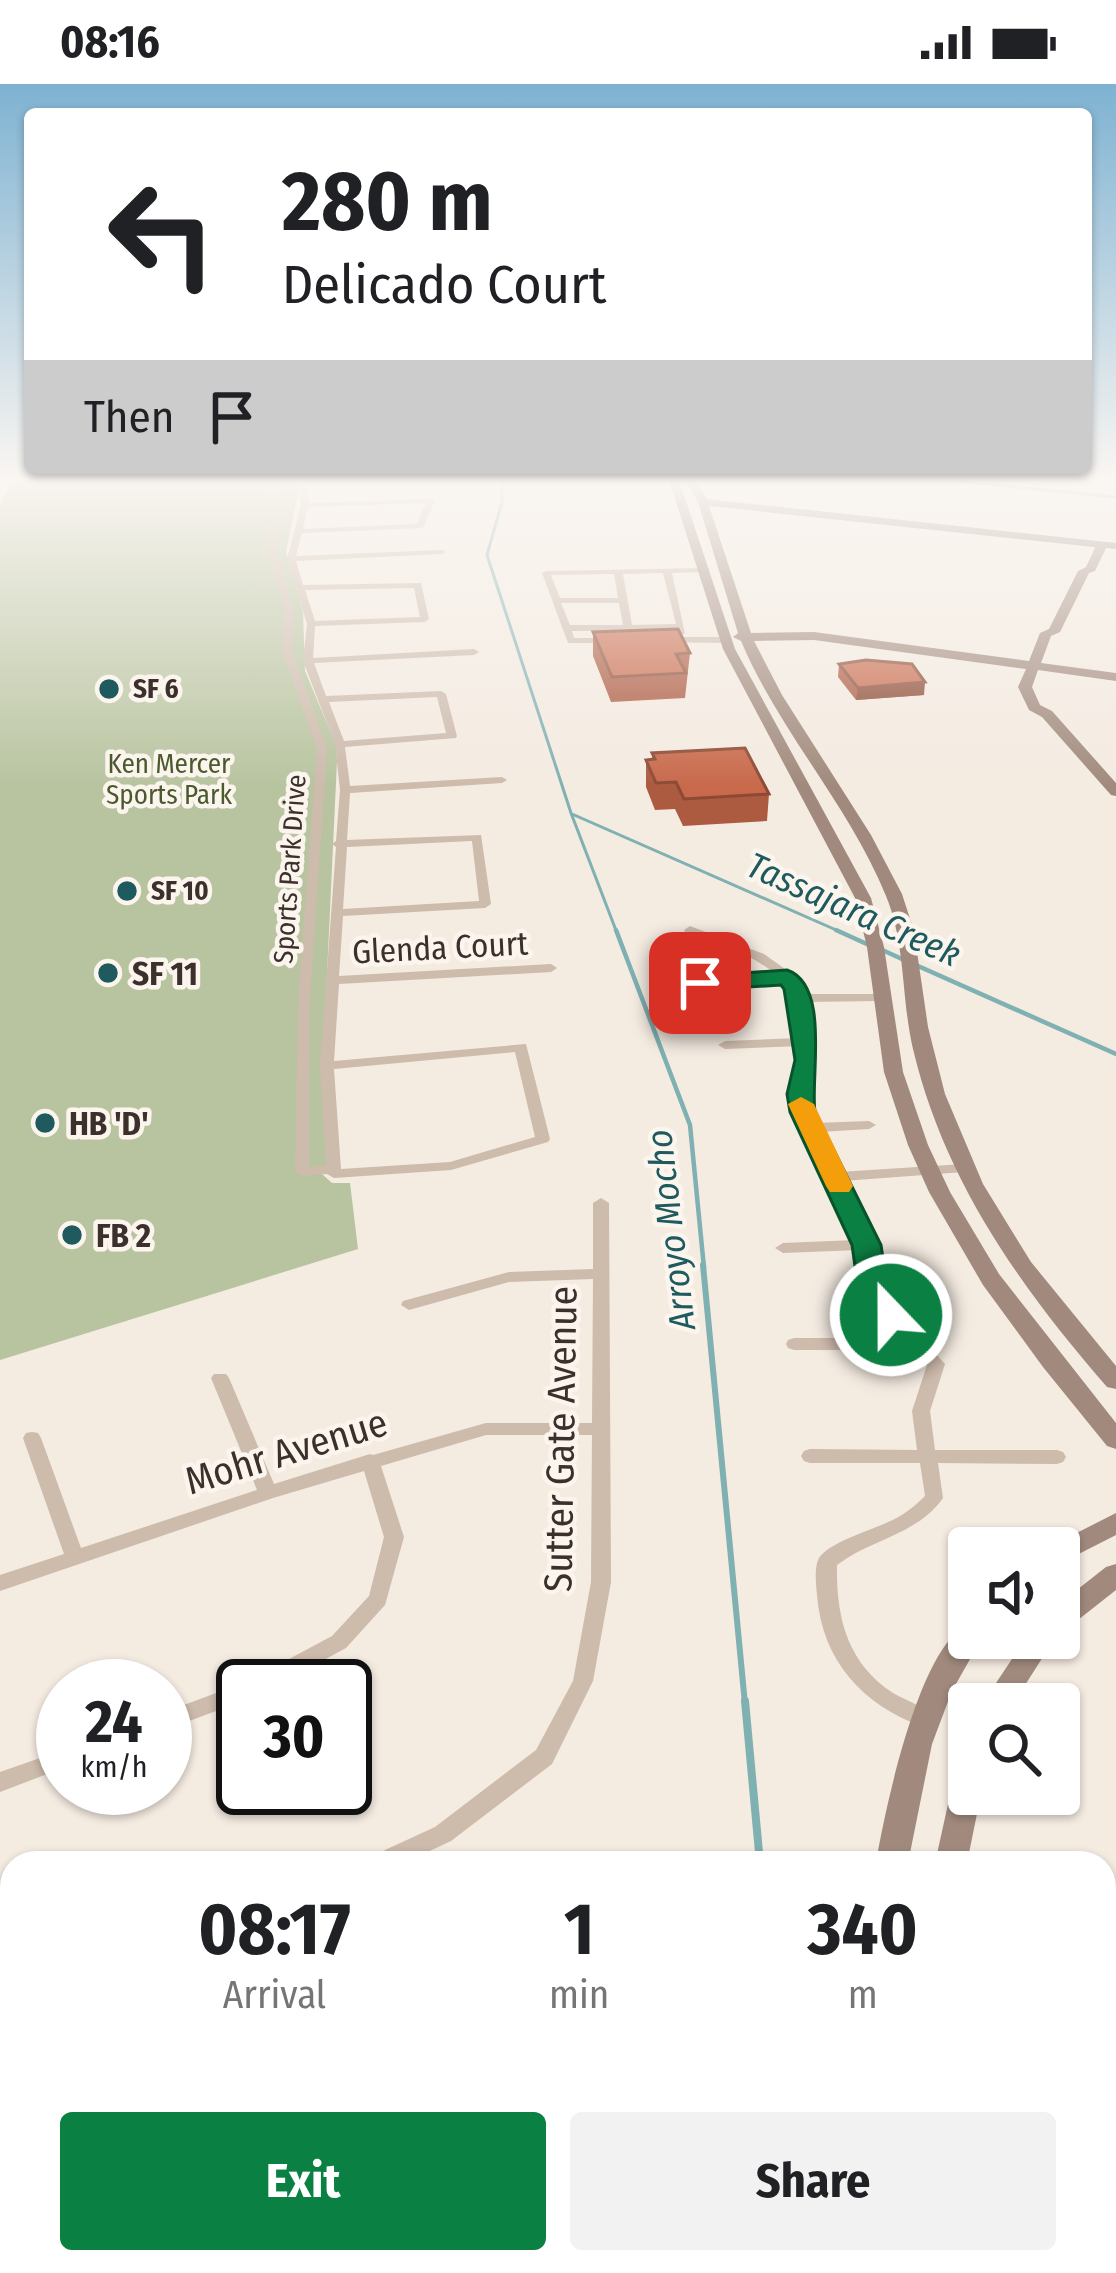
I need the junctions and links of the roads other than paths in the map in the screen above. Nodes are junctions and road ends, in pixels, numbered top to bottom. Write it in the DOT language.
graph roads {
  1 [pos="282,582"];
  2 [pos="300,582"];
  3 [pos="547,582"];
  4 [pos="620,582"];
  5 [pos="670,582"];
  6 [pos="709,582"];
  7 [pos="729,582"];
  8 [pos="1079,582"];
  9 [pos="303,589"];
  10 [pos="624,600"];
  11 [pos="555,601"];
  12 [pos="311,624"];
  13 [pos="628,627"];
  14 [pos="681,627"];
  15 [pos="566,628"];
  16 [pos="684,639"];
  17 [pos="748,639"];
  18 [pos="726,640"];
  19 [pos="474,652"];
  20 [pos="308,661"];
  21 [pos="1036,670"];
  22 [pos="1116,681"];
  23 [pos="324,699"];
  24 [pos="340,744"];
  25 [pos="502,780"];
  26 [pos="345,790"];
  27 [pos="1116,792"];
  28 [pos="338,844"];
  29 [pos="336,913"];
  30 [pos="690,930"];
  31 [pos="551,968"];
  32 [pos="787,977"];
  33 [pos="332,980"];
  34 [pos="700,983"];
  35 [pos="881,997"];
  36 [pos="800,998"];
  37 [pos="806,1042"];
  38 [pos="724,1045"];
  39 [pos="327,1066"];
  40 [pos="869,1125"];
  41 [pos="810,1128"];
  42 [pos="964,1168"];
  43 [pos="930,1170"];
  44 [pos="334,1172"];
  45 [pos="835,1177"];
  46 [pos="601,1203"];
  47 [pos="866,1245"];
  48 [pos="783,1248"];
  49 [pos="602,1274"];
  50 [pos="409,1305"];
  51 [pos="909,1335"];
  52 [pos="794,1344"];
  53 [pos="220,1378"];
  54 [pos="1116,1382"];
  55 [pos="600,1429"];
  56 [pos="32,1438"];
  57 [pos="1116,1440"];
  58 [pos="810,1456"];
  59 [pos="928,1456"];
  60 [pos="1057,1457"];
  61 [pos="370,1461"];
  62 [pos="268,1493"];
  63 [pos="1116,1523"];
  64 [pos="1080,1543"];
  65 [pos="74,1555"];
  66 [pos="1116,1575"];
  67 [pos="0,1583"];
  68 [pos="1080,1603"];
  69 [pos="307,1659"];
  70 [pos="956,1659"];
  71 [pos="923,1718"];
  72 [pos="36,1769"];
  73 [pos="0,1782"];
  74 [pos="961,1815"];
  75 [pos="406,1851"];
  76 [pos="894,1851"];
  77 [pos="954,1851"];
  1 -- 44 [label="street, Sports Park Drive"];
  2 -- 9 [label="street"];
  3 -- 11 [label="street"];
  4 -- 10 [label="street"];
  5 -- 14 [label="street"];
  6 -- 18 [label="main road"];
  7 -- 17 [label="main road"];
  8 -- 21 [label="main road"];
  9 -- 12 [label="street"];
  9 -- 12 [label="street"];
  10 -- 11 [label="street"];
  10 -- 13 [label="street"];
  11 -- 15 [label="street"];
  12 -- 20 [label="street"];
  13 -- 14 [label="street"];
  13 -- 15 [label="street"];
  14 -- 16 [label="street"];
  15 -- 16 [label="street"];
  16 -- 18 [label="street"];
  17 -- 18 [label="main road"];
  17 -- 21 [label="main road"];
  17 -- 42 [label="main road"];
  18 -- 35 [label="main road"];
  19 -- 20 [label="street"];
  20 -- 23 [label="street"];
  21 -- 22 [label="main road"];
  21 -- 27 [label="main road"];
  23 -- 24 [label="street"];
  23 -- 24 [label="street"];
  24 -- 26 [label="street"];
  25 -- 26 [label="street"];
  26 -- 28 [label="street"];
  28 -- 29 [label="street"];
  28 -- 29 [label="street"];
  29 -- 33 [label="street"];
  30 -- 32 [label="street"];
  31 -- 33 [label="street, Glenda Court"];
  32 -- 34 [label="street"];
  32 -- 36 [label="street"];
  33 -- 39 [label="street"];
  35 -- 36 [label="street"];
  35 -- 43 [label="main road"];
  36 -- 37 [label="street"];
  37 -- 38 [label="street"];
  37 -- 41 [label="street"];
  39 -- 44 [label="street"];
  39 -- 44 [label="street"];
  40 -- 41 [label="street"];
  41 -- 45 [label="street"];
  42 -- 43 [label="street"];
  42 -- 54 [label="main road"];
  43 -- 45 [label="street"];
  43 -- 57 [label="main road"];
  45 -- 47 [label="street"];
  46 -- 49 [label="street, Sutter Gate Avenue"];
  47 -- 48 [label="street"];
  47 -- 51 [label="street"];
  49 -- 50 [label="street"];
  49 -- 55 [label="street, Sutter Gate Avenue"];
  51 -- 52 [label="street"];
  51 -- 59 [label="street"];
  53 -- 62 [label="street"];
  55 -- 61 [label="street, Mohr Avenue"];
  55 -- 75 [label="street, Sutter Gate Avenue"];
  56 -- 65 [label="street"];
  58 -- 59 [label="street"];
  59 -- 60 [label="street"];
  59 -- 71 [label="street"];
  61 -- 62 [label="street, Mohr Avenue"];
  61 -- 69 [label="street"];
  62 -- 65 [label="street, Mohr Avenue"];
  63 -- 64 [label="main road"];
  65 -- 67 [label="street, Mohr Avenue"];
  66 -- 68 [label="main road"];
  70 -- 71 [label="main road"];
  71 -- 76 [label="main road"];
  72 -- 73 [label="street"];
  74 -- 77 [label="main road"];
}
